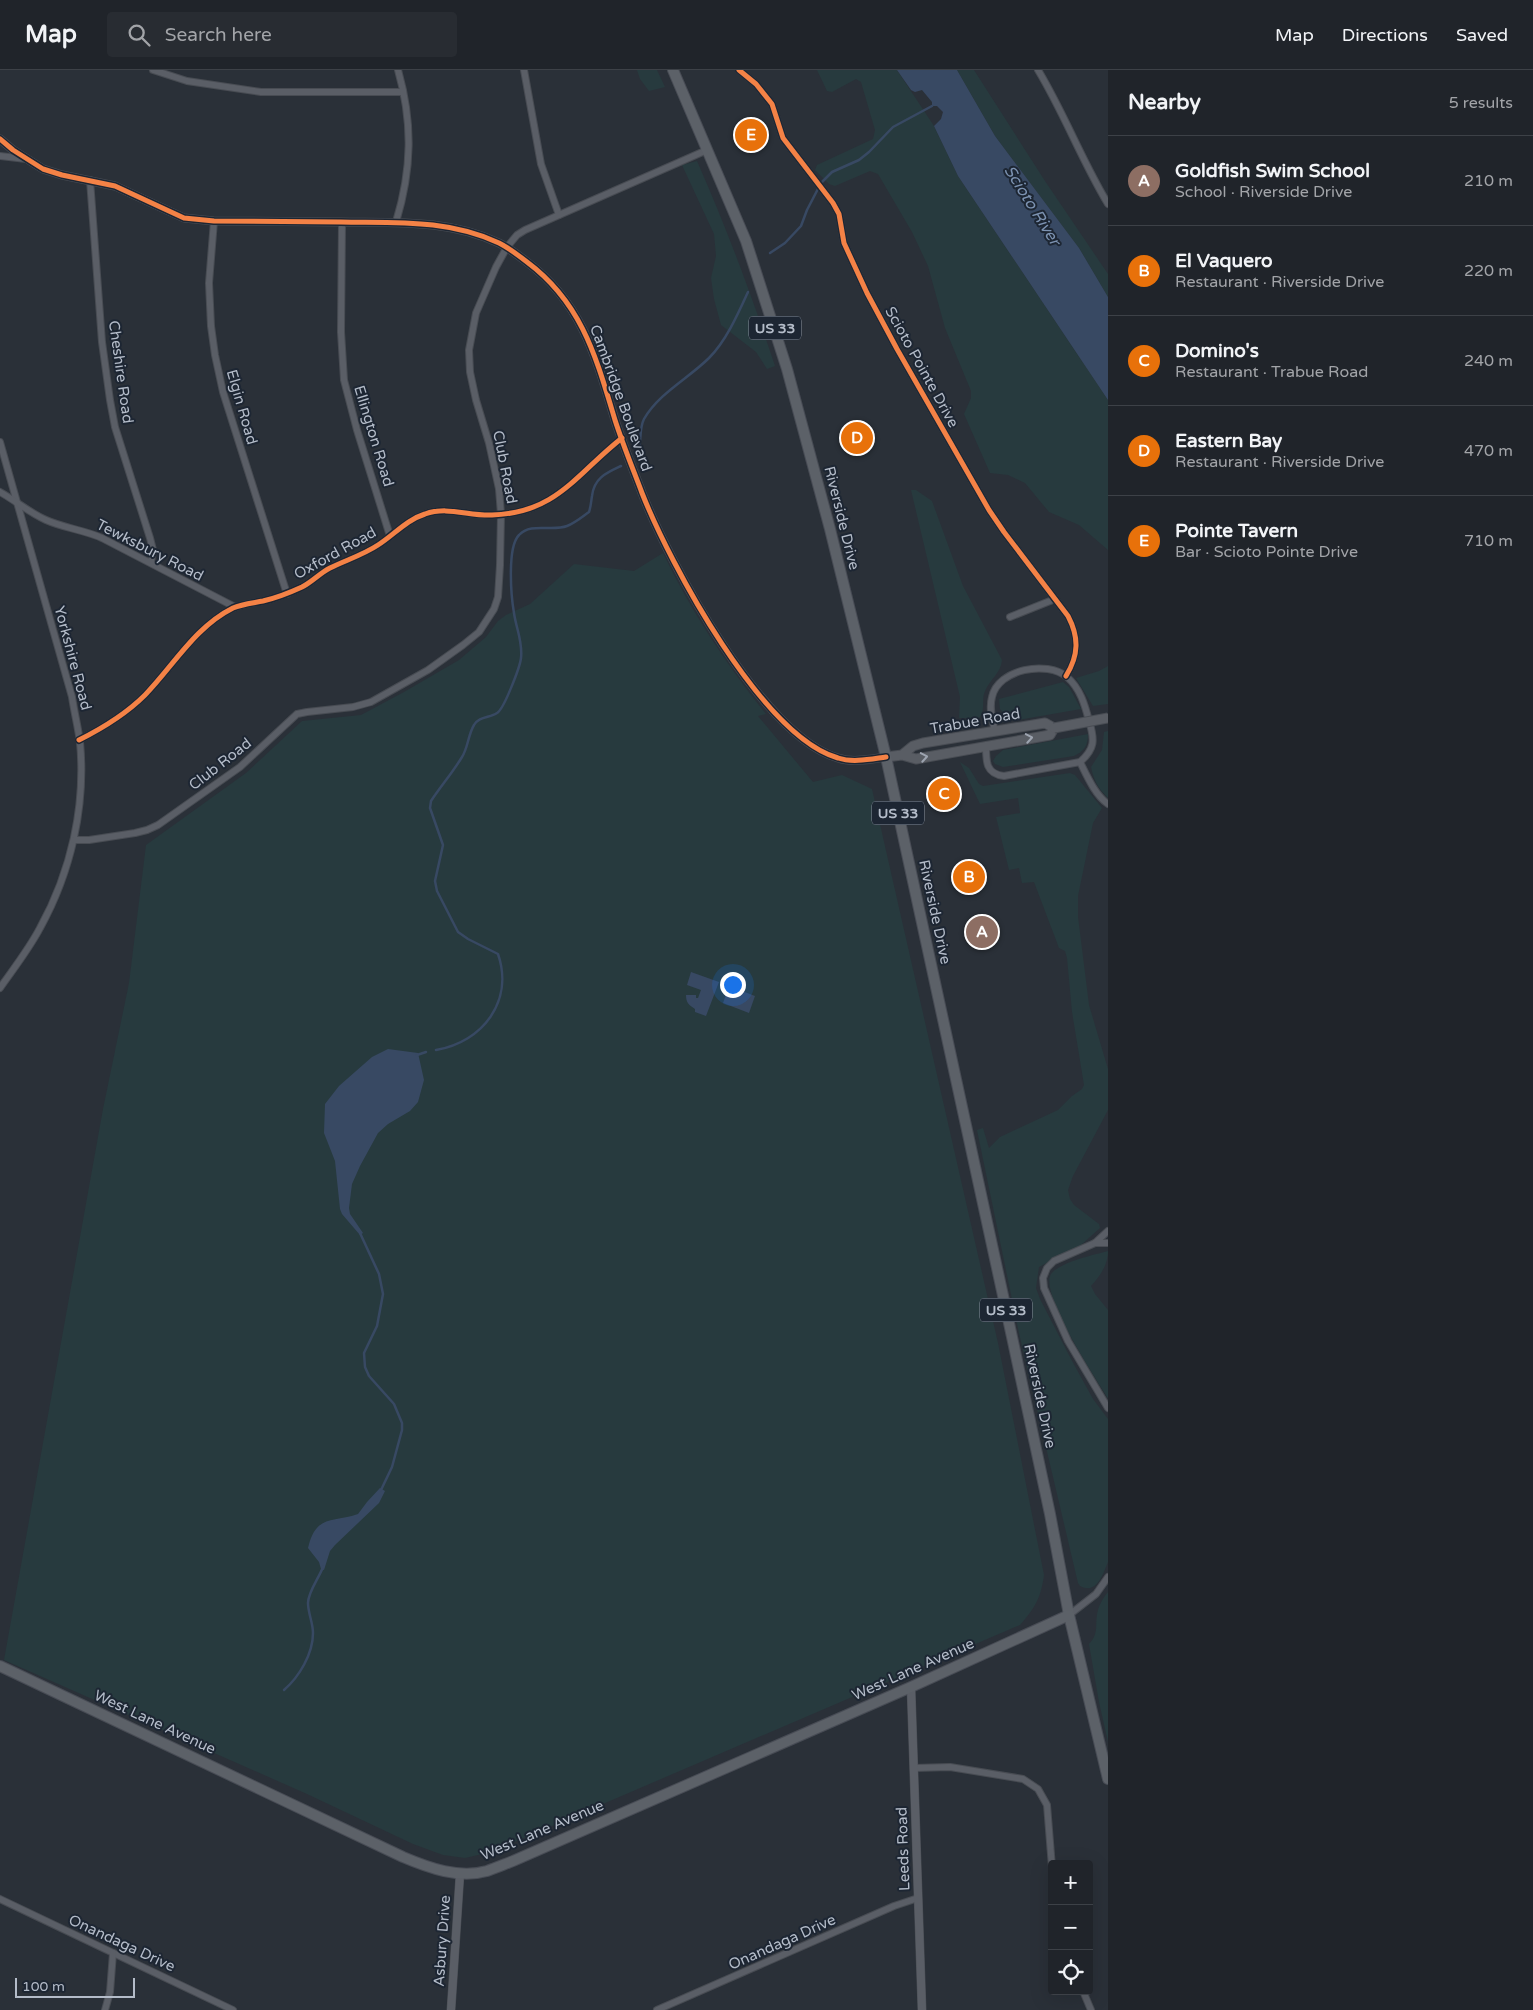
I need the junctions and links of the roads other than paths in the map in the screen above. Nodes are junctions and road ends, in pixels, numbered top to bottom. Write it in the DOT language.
graph roads {
  1 [pos="153,70"];
  2 [pos="398,70"];
  3 [pos="524,70"];
  4 [pos="673,70"];
  5 [pos="739,70"];
  6 [pos="1038,70"];
  7 [pos="403,92"];
  8 [pos="0,138"];
  9 [pos="707,150"];
  10 [pos="0,156"];
  11 [pos="27,160"];
  12 [pos="90,180"];
  13 [pos="1108,204"];
  14 [pos="559,215"];
  15 [pos="214,221"];
  16 [pos="342,222"];
  17 [pos="396,222"];
  18 [pos="507,247"];
  19 [pos="622,438"];
  20 [pos="0,442"];
  21 [pos="0,492"];
  22 [pos="16,501"];
  23 [pos="501,514"];
  24 [pos="390,536"];
  25 [pos="152,562"];
  26 [pos="286,594"];
  27 [pos="1055,599"];
  28 [pos="235,607"];
  29 [pos="1010,618"];
  30 [pos="1066,676"];
  31 [pos="1108,718"];
  32 [pos="1054,728"];
  33 [pos="995,731"];
  34 [pos="80,740"];
  35 [pos="986,746"];
  36 [pos="902,756"];
  37 [pos="886,757"];
  38 [pos="1080,762"];
  39 [pos="1108,804"];
  40 [pos="74,840"];
  41 [pos="0,988"];
  42 [pos="1108,1231"];
  43 [pos="1095,1243"];
  44 [pos="1108,1243"];
  45 [pos="1108,1408"];
  46 [pos="1108,1577"];
  47 [pos="1069,1615"];
  48 [pos="0,1666"];
  49 [pos="911,1687"];
  50 [pos="914,1768"];
  51 [pos="1108,1779"];
  52 [pos="1051,1860"];
  53 [pos="460,1874"];
  54 [pos="918,1898"];
  55 [pos="0,1899"];
  56 [pos="113,1953"];
  57 [pos="1085,1995"];
  58 [pos="105,2010"];
  59 [pos="233,2010"];
  60 [pos="451,2010"];
  61 [pos="657,2010"];
  62 [pos="922,2010"];
  63 [pos="1091,2010"];
  1 -- 7 [label="street"];
  2 -- 7 [label="street"];
  3 -- 14 [label="street"];
  4 -- 9 [label="main road, Riverside Drive / US 33"];
  5 -- 27 [label="street, Scioto Pointe Drive"];
  6 -- 13 [label="street"];
  7 -- 17 [label="street"];
  8 -- 11 [label="street, Cambridge Boulevard"];
  9 -- 14 [label="street, Club Road"];
  9 -- 37 [label="main road, Riverside Drive / US 33"];
  10 -- 11 [label="street"];
  11 -- 12 [label="street, Cambridge Boulevard"];
  12 -- 15 [label="street, Cambridge Boulevard"];
  12 -- 25 [label="street, Cheshire Road"];
  14 -- 18 [label="street, Club Road"];
  15 -- 16 [label="street, Cambridge Boulevard"];
  15 -- 26 [label="street, Elgin Road"];
  16 -- 17 [label="street, Cambridge Boulevard"];
  16 -- 24 [label="street, Ellington Road"];
  17 -- 18 [label="street, Cambridge Boulevard"];
  18 -- 19 [label="street, Cambridge Boulevard"];
  18 -- 23 [label="street, Club Road"];
  19 -- 23 [label="street, Oxford Road"];
  19 -- 37 [label="street, Cambridge Boulevard"];
  20 -- 22 [label="street, Yorkshire Road"];
  21 -- 22 [label="street, Tewksbury Road"];
  22 -- 25 [label="street, Tewksbury Road"];
  22 -- 34 [label="street, Yorkshire Road"];
  23 -- 24 [label="street, Oxford Road"];
  23 -- 40 [label="street, Club Road"];
  24 -- 26 [label="street, Oxford Road"];
  25 -- 28 [label="street, Tewksbury Road"];
  26 -- 28 [label="street, Oxford Road"];
  27 -- 29 [label="street"];
  27 -- 30 [label="street, Scioto Pointe Drive"];
  28 -- 34 [label="street, Oxford Road"];
  30 -- 33 [label="street"];
  30 -- 38 [label="street"];
  31 -- 32 [label="main road, Trabue Road, bridge"];
  32 -- 33 [label="main road, Trabue Road"];
  35 -- 32 [label="main road, Trabue Road, one-way"];
  33 -- 36 [label="main road, Trabue Road"];
  34 -- 40 [label="street, Yorkshire Road"];
  36 -- 35 [label="main road, Trabue Road, one-way"];
  35 -- 38 [label="street"];
  36 -- 37 [label="main road, Trabue Road"];
  37 -- 47 [label="main road, Riverside Drive / US 33"];
  38 -- 39 [label="street"];
  40 -- 41 [label="street, Yorkshire Road"];
  42 -- 43 [label="street"];
  43 -- 44 [label="street"];
  43 -- 45 [label="street"];
  46 -- 47 [label="street"];
  47 -- 49 [label="main road, West Lane Avenue"];
  47 -- 51 [label="main road, Riverside Drive / US 33"];
  48 -- 53 [label="main road, West Lane Avenue"];
  49 -- 50 [label="street, Leeds Road"];
  49 -- 53 [label="main road, West Lane Avenue"];
  50 -- 52 [label="street"];
  50 -- 54 [label="street, Leeds Road"];
  53 -- 60 [label="street, Asbury Drive"];
  54 -- 61 [label="street, Onandaga Drive"];
  54 -- 62 [label="street, Leeds Road"];
  55 -- 56 [label="street, Onandaga Drive"];
  56 -- 58 [label="street"];
  56 -- 59 [label="street, Onandaga Drive"];
  57 -- 63 [label="street"];
}
